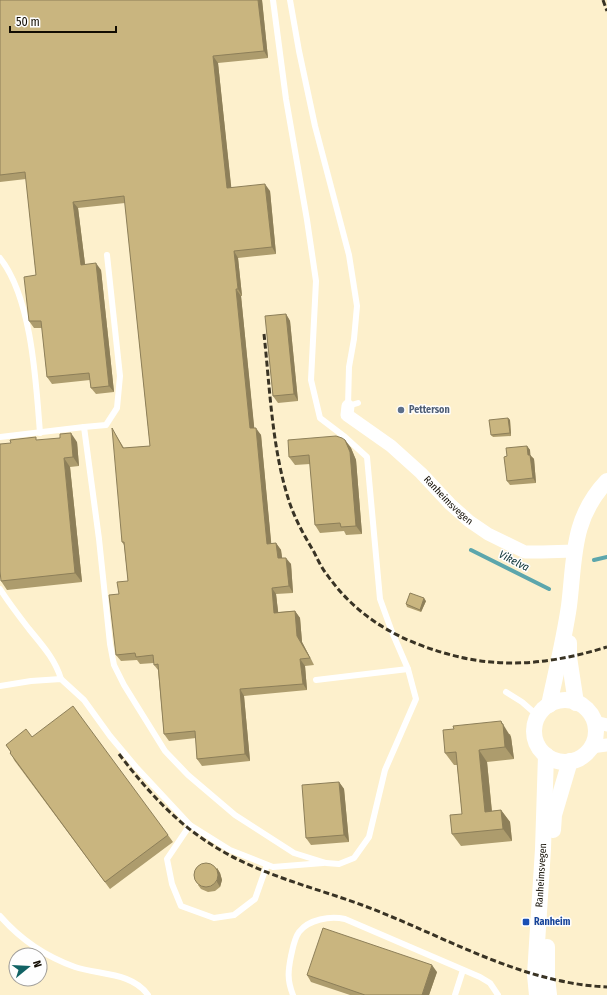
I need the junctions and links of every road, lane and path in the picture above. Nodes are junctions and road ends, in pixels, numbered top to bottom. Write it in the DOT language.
graph roads {
  1 [pos="272,0"];
  2 [pos="290,0"];
  3 [pos="107,255"];
  4 [pos="0,258"];
  5 [pos="353,404"];
  6 [pos="84,427"];
  7 [pos="40,433"];
  8 [pos="0,437"];
  9 [pos="607,481"];
  10 [pos="574,554"];
  11 [pos="0,589"];
  12 [pos="568,607"];
  13 [pos="408,669"];
  14 [pos="61,679"];
  15 [pos="316,680"];
  16 [pos="0,686"];
  17 [pos="506,692"];
  18 [pos="576,702"];
  19 [pos="543,710"];
  20 [pos="600,724"];
  21 [pos="607,745"];
  22 [pos="591,747"];
  23 [pos="546,755"];
  24 [pos="570,761"];
  25 [pos="190,825"];
  26 [pos="326,863"];
  27 [pos="267,865"];
  28 [pos="0,916"];
  29 [pos="463,970"];
  30 [pos="148,995"];
  31 [pos="293,995"];
  32 [pos="456,995"];
  33 [pos="498,995"];
  34 [pos="537,995"];
  35 [pos="549,995"];
  1 -- 13 [label="lane"];
  2 -- 5 [label="lane"];
  3 -- 6 [label="lane"];
  4 -- 7 [label="lane"];
  5 -- 10 [label="street, Ranheimsvegen"];
  6 -- 7 [label="lane"];
  6 -- 26 [label="lane"];
  7 -- 8 [label="lane"];
  9 -- 10 [label="street"];
  10 -- 12 [label="street"];
  11 -- 14 [label="lane"];
  12 -- 18 [label="street"];
  12 -- 19 [label="street"];
  13 -- 15 [label="lane"];
  13 -- 26 [label="lane"];
  14 -- 16 [label="lane"];
  14 -- 25 [label="lane"];
  17 -- 19 [label="lane"];
  18 -- 19 [label="street"];
  18 -- 20 [label="street"];
  19 -- 23 [label="street"];
  20 -- 22 [label="street"];
  21 -- 22 [label="street"];
  22 -- 24 [label="street"];
  23 -- 24 [label="street"];
  23 -- 34 [label="street, Ranheimsvegen"];
  24 -- 35 [label="street, Ranheimsvegen"];
  25 -- 27 [label="lane"];
  25 -- 27 [label="lane"];
  26 -- 27 [label="lane"];
  28 -- 30 [label="lane"];
  29 -- 31 [label="lane"];
  29 -- 32 [label="lane"];
  29 -- 33 [label="lane"];
}
